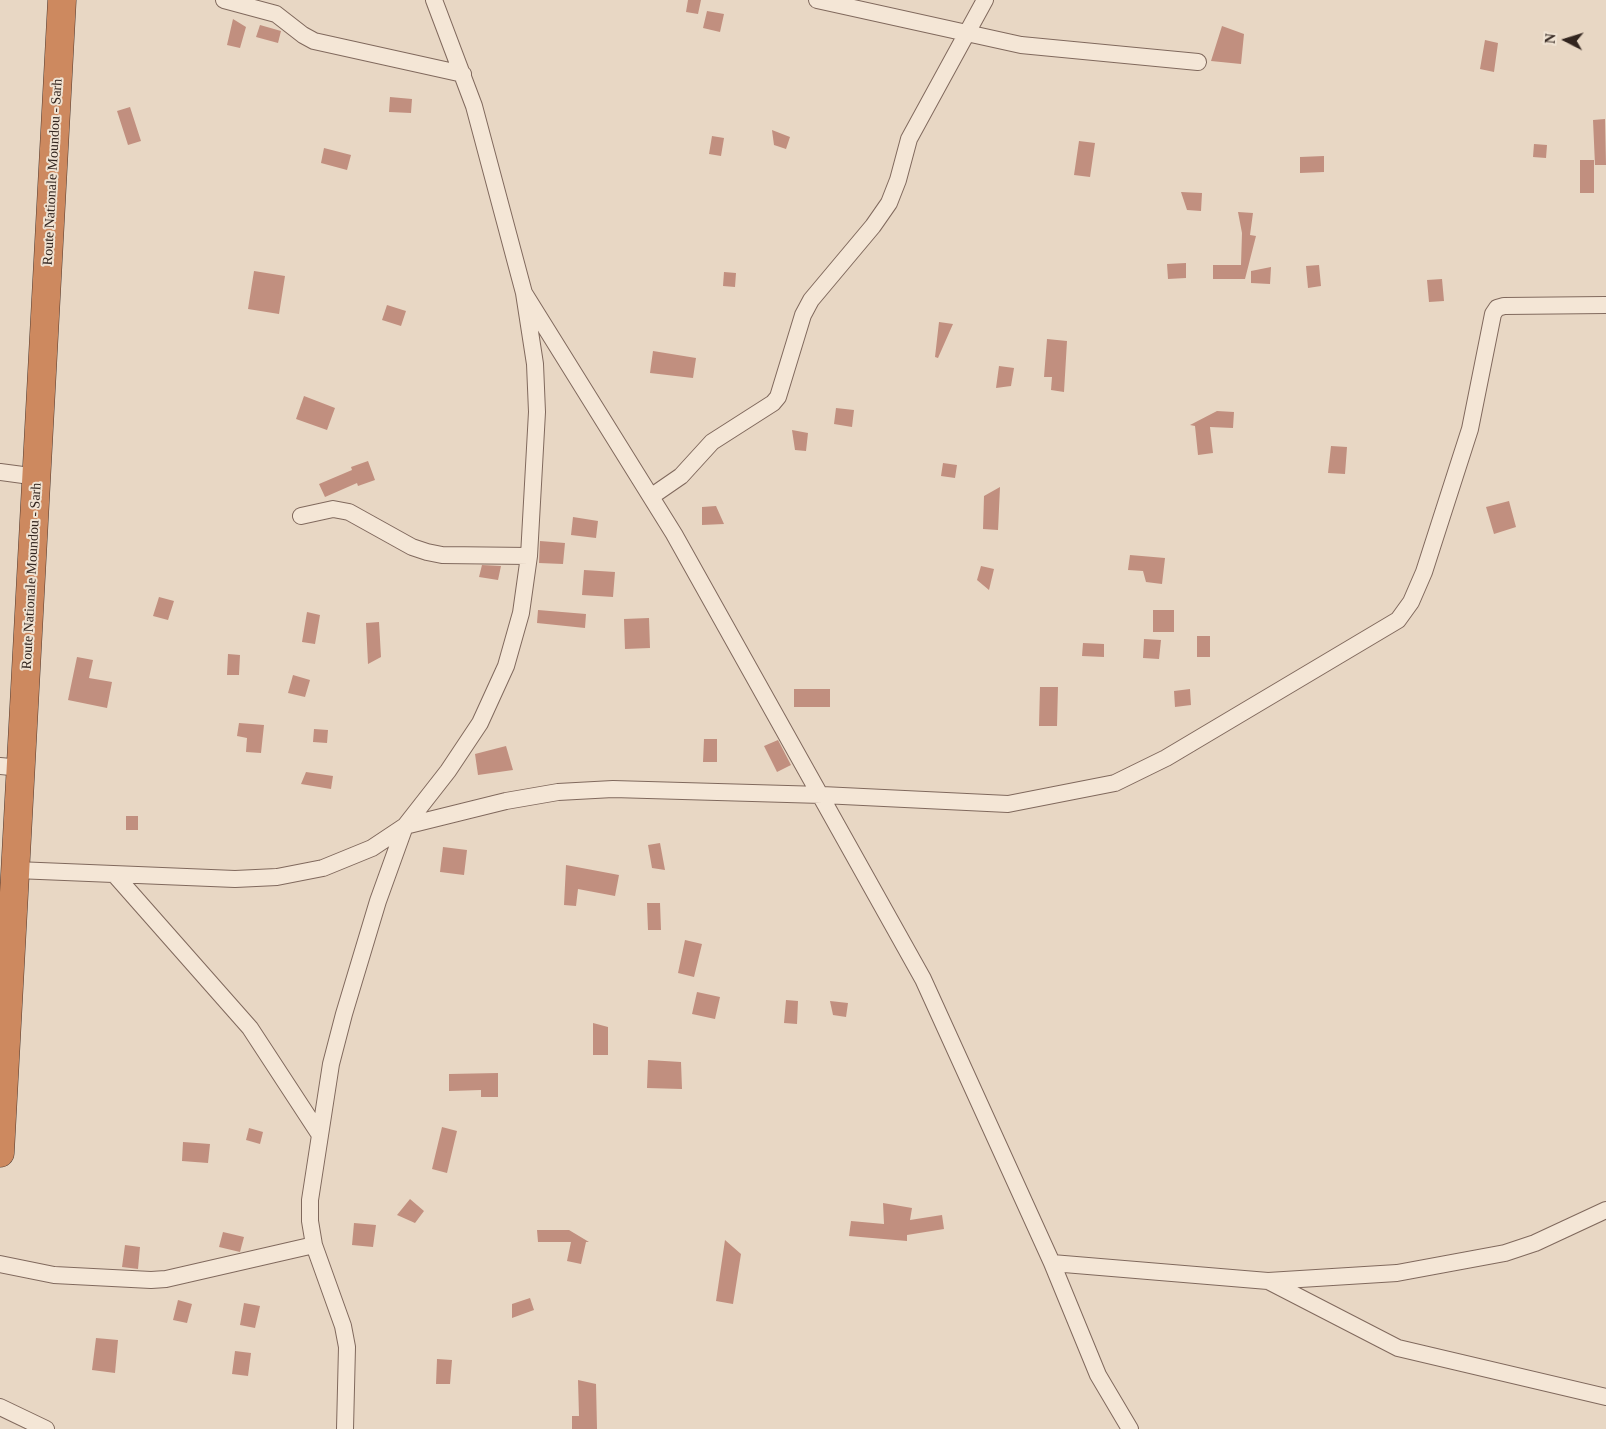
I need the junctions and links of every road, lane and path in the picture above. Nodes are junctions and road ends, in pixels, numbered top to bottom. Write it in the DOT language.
graph roads {
  1 [pos="62,0"];
  2 [pos="224,0"];
  3 [pos="434,0"];
  4 [pos="818,0"];
  5 [pos="985,0"];
  6 [pos="967,34"];
  7 [pos="1198,62"];
  8 [pos="463,74"];
  9 [pos="524,293"];
  10 [pos="1606,305"];
  11 [pos="0,472"];
  12 [pos="38,477"];
  13 [pos="652,496"];
  14 [pos="301,516"];
  15 [pos="529,556"];
  16 [pos="10,767"];
  17 [pos="822,795"];
  18 [pos="405,826"];
  19 [pos="16,870"];
  20 [pos="115,875"];
  21 [pos="320,1135"];
  22 [pos="0,1152"];
  23 [pos="1606,1210"];
  24 [pos="314,1245"];
  25 [pos="1052,1262"];
  26 [pos="0,1264"];
  27 [pos="1268,1281"];
  28 [pos="1606,1397"];
  29 [pos="0,1407"];
  30 [pos="46,1429"];
  31 [pos="345,1429"];
  32 [pos="1130,1429"];
  1 -- 12 [label="highway, Route Nationale Moundou - Sarh"];
  2 -- 8 [label="street"];
  3 -- 8 [label="street"];
  4 -- 6 [label="street"];
  5 -- 6 [label="street"];
  6 -- 7 [label="street"];
  6 -- 13 [label="street"];
  8 -- 9 [label="street"];
  9 -- 13 [label="street"];
  9 -- 15 [label="street"];
  10 -- 17 [label="street"];
  11 -- 12 [label="street"];
  12 -- 16 [label="highway, Route Nationale Moundou - Sarh"];
  13 -- 17 [label="street"];
  14 -- 15 [label="street"];
  15 -- 18 [label="street"];
  16 -- 19 [label="highway, Route Nationale Moundou - Sarh"];
  17 -- 18 [label="street"];
  17 -- 25 [label="street"];
  18 -- 20 [label="street"];
  18 -- 21 [label="street"];
  19 -- 20 [label="street"];
  19 -- 22 [label="highway, Route Nationale Moundou - Sarh"];
  20 -- 21 [label="street"];
  21 -- 24 [label="street"];
  23 -- 27 [label="street"];
  24 -- 26 [label="street"];
  24 -- 31 [label="street"];
  25 -- 27 [label="street"];
  25 -- 32 [label="street"];
  27 -- 28 [label="street"];
  29 -- 30 [label="street"];
}
